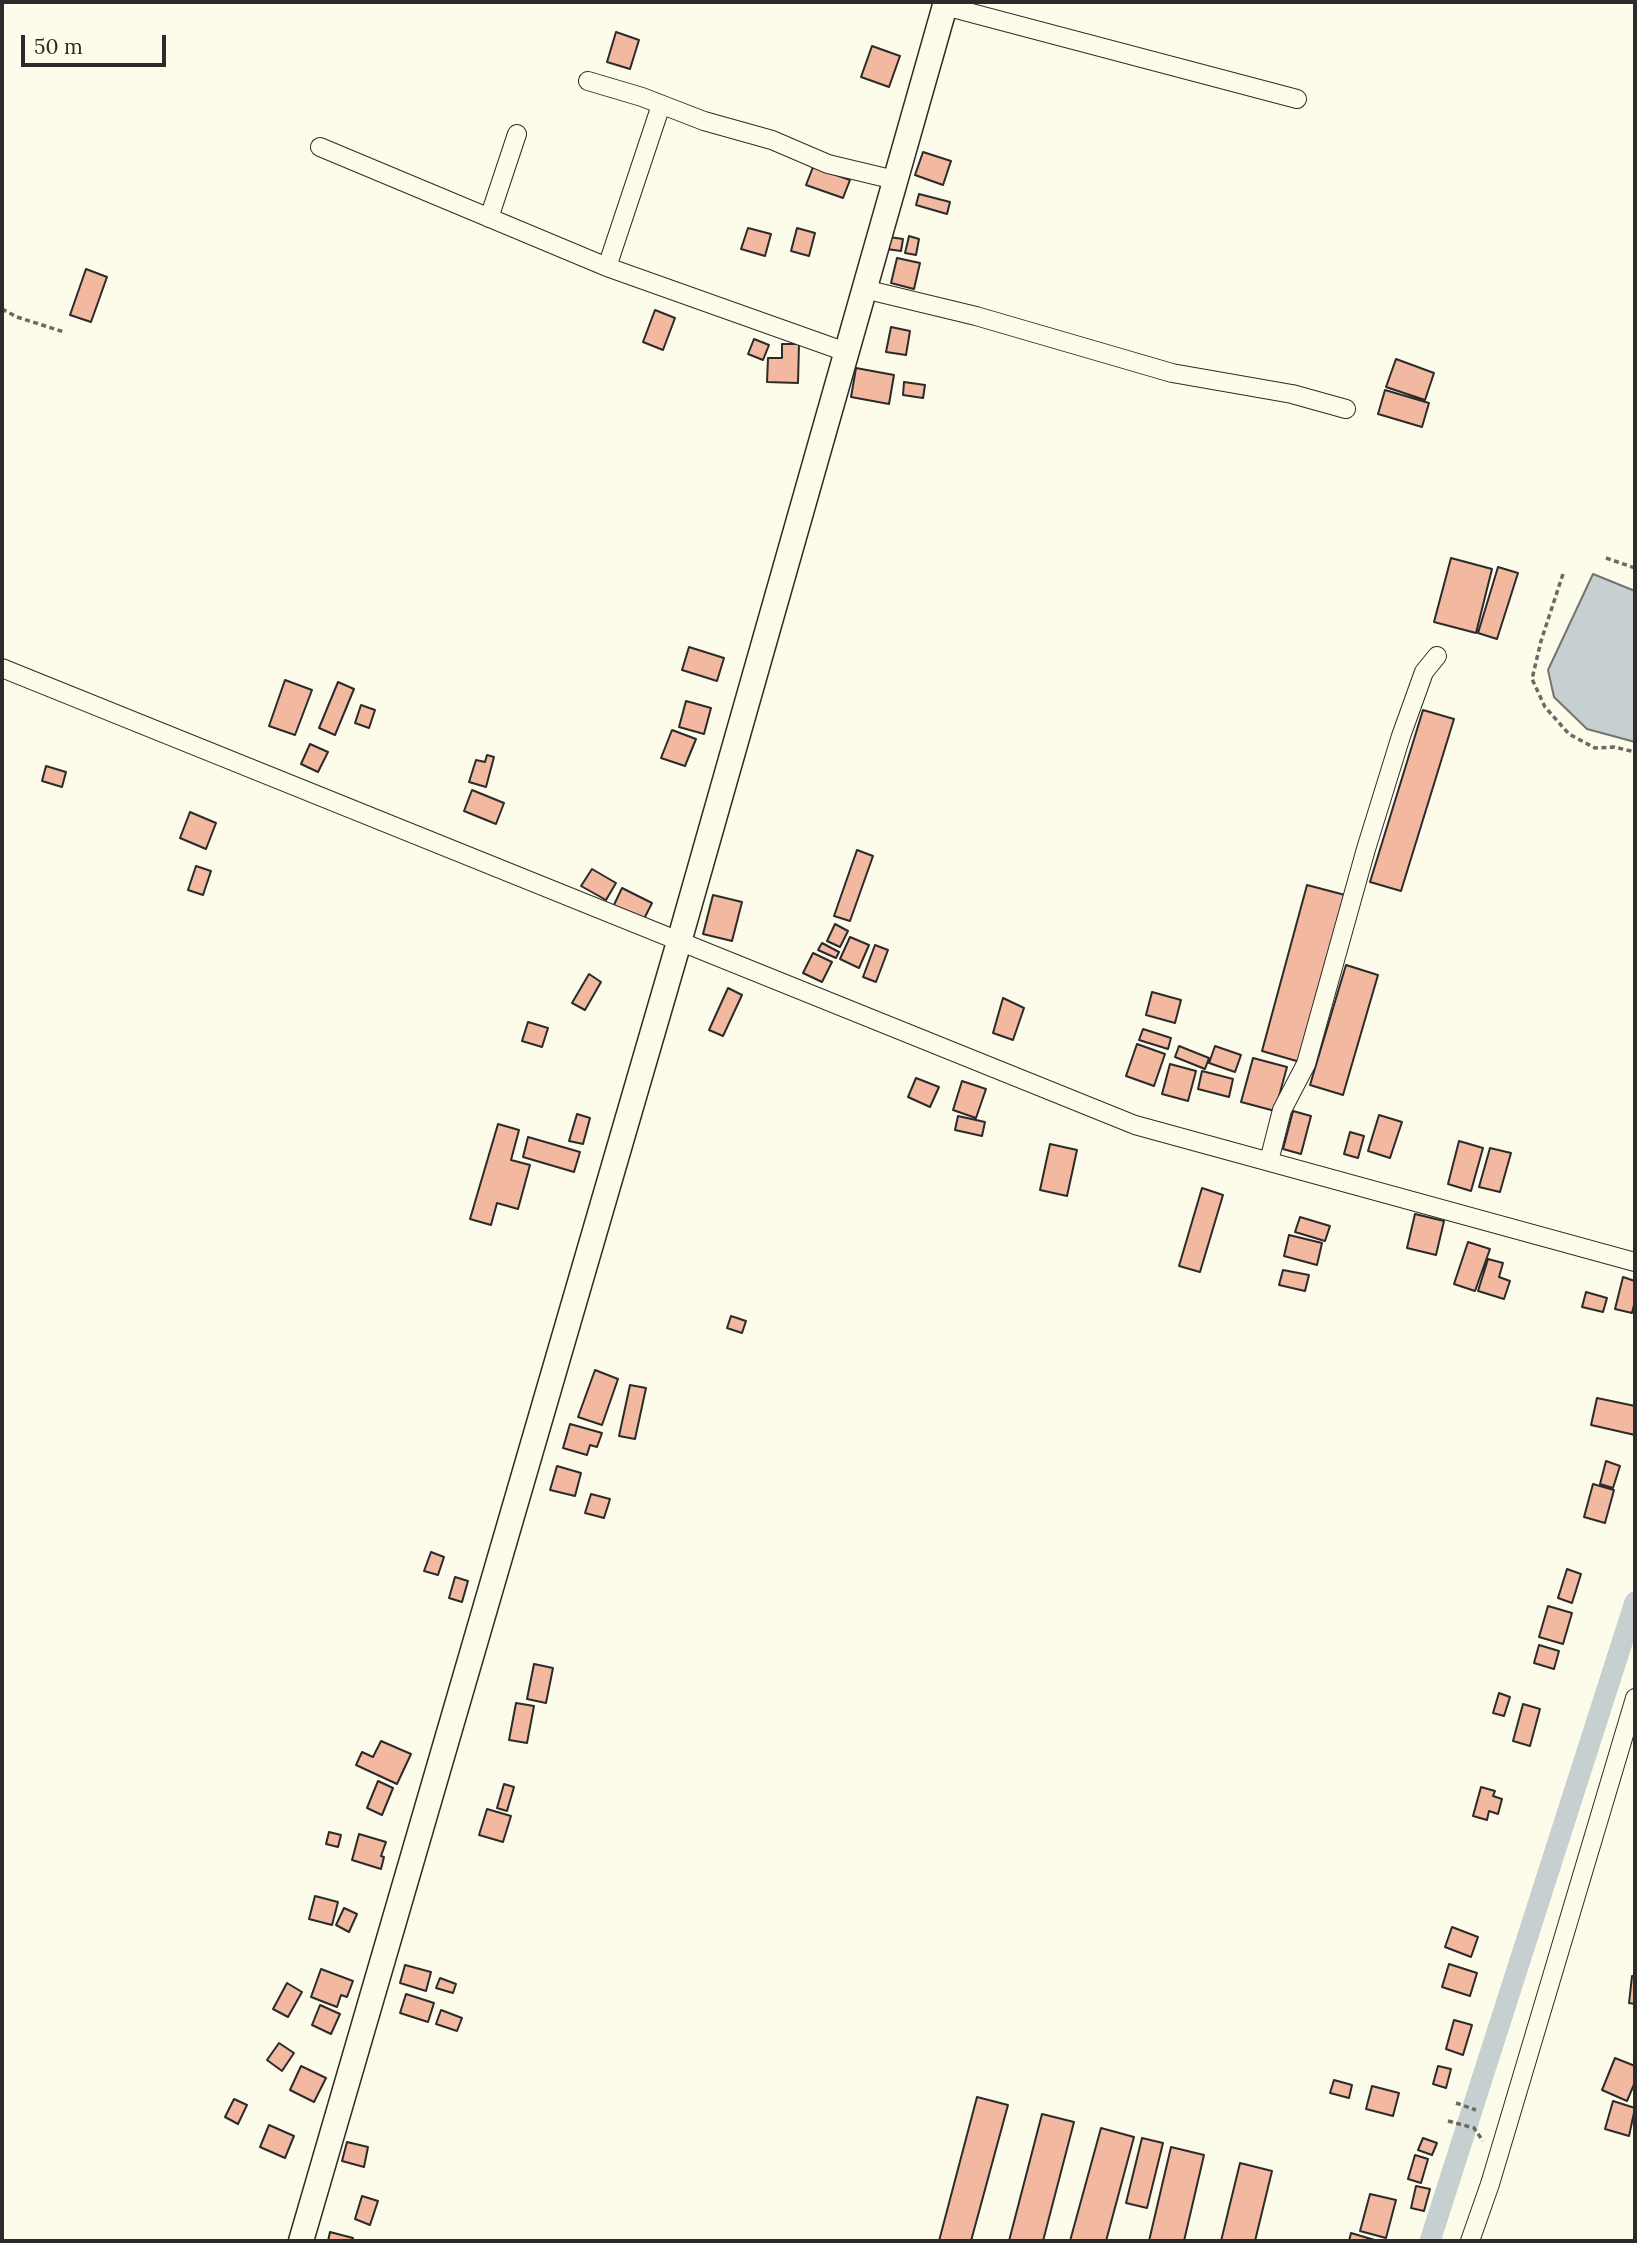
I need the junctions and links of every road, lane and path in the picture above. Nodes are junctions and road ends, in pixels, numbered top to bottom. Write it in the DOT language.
graph roads {
  1 [pos="946,4"];
  2 [pos="588,81"];
  3 [pos="1297,99"];
  4 [pos="661,105"];
  5 [pos="517,134"];
  6 [pos="320,147"];
  7 [pos="895,180"];
  8 [pos="489,218"];
  9 [pos="607,267"];
  10 [pos="864,289"];
  11 [pos="2,309"];
  12 [pos="64,332"];
  13 [pos="846,352"];
  14 [pos="1346,409"];
  15 [pos="1606,558"];
  16 [pos="1635,568"];
  17 [pos="1563,574"];
  18 [pos="1437,656"];
  19 [pos="2,668"];
  20 [pos="1635,752"];
  21 [pos="679,942"];
  22 [pos="1269,1161"];
  23 [pos="1635,1262"];
  24 [pos="1635,1698"];
  25 [pos="1456,2103"];
  26 [pos="1476,2110"];
  27 [pos="1448,2121"];
  28 [pos="1474,2128"];
  29 [pos="301,2241"];
  30 [pos="1471,2241"];
  1 -- 3 [label="street"];
  1 -- 7 [label="street"];
  2 -- 4 [label="street"];
  4 -- 7 [label="street"];
  4 -- 9 [label="street"];
  5 -- 8 [label="street"];
  6 -- 8 [label="street"];
  7 -- 10 [label="street"];
  8 -- 9 [label="street"];
  9 -- 13 [label="street"];
  10 -- 13 [label="street"];
  10 -- 14 [label="street"];
  11 -- 12 [label="path"];
  13 -- 21 [label="street"];
  15 -- 16 [label="path"];
  17 -- 20 [label="path"];
  18 -- 22 [label="street"];
  19 -- 21 [label="street"];
  21 -- 22 [label="street"];
  21 -- 29 [label="street"];
  22 -- 23 [label="street"];
  24 -- 30 [label="street"];
  25 -- 26 [label="path"];
  27 -- 28 [label="path"];
}
